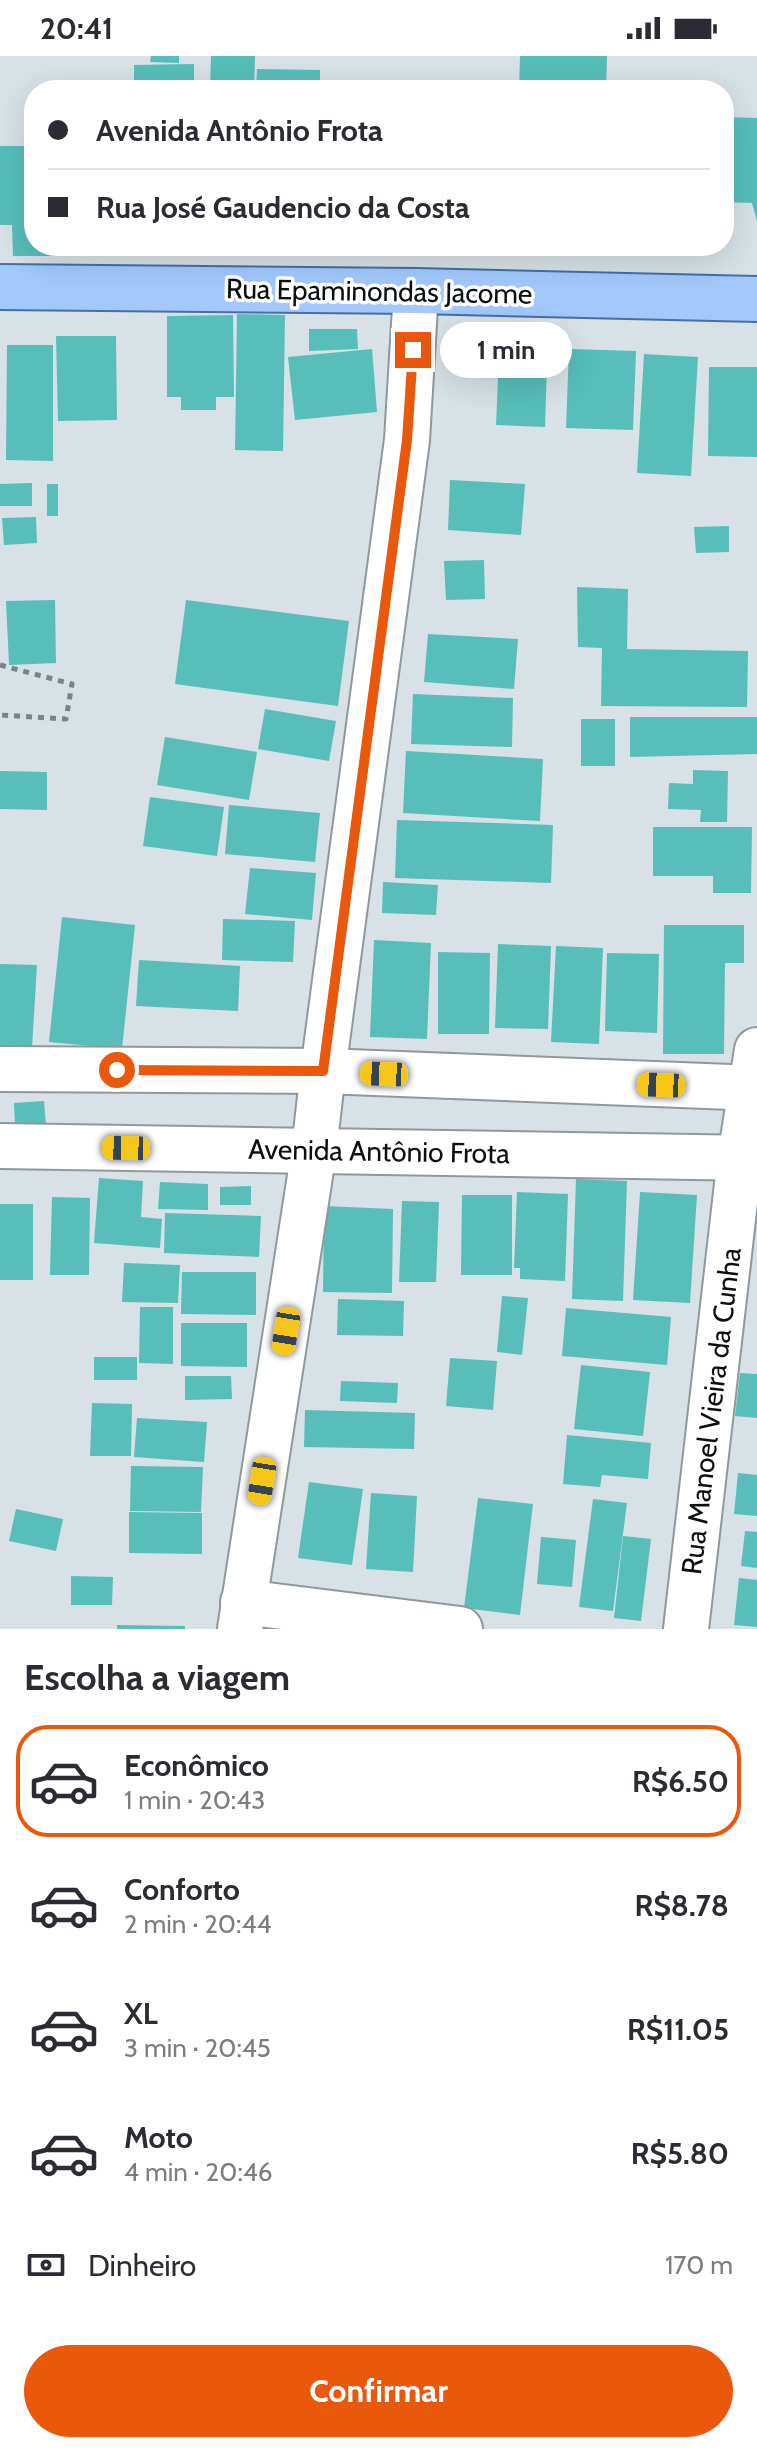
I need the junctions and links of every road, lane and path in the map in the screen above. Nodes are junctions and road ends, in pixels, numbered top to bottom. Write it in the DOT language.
graph roads {
  1 [pos="0,287"];
  2 [pos="416,291"];
  3 [pos="757,299"];
  4 [pos="0,665"];
  5 [pos="0,715"];
  6 [pos="0,1069"];
  7 [pos="323,1071"];
  8 [pos="756,1076"];
  9 [pos="0,1146"];
  10 [pos="314,1150"];
  11 [pos="749,1158"];
  12 [pos="242,1615"];
  13 [pos="460,1629"];
  14 [pos="686,1629"];
  1 -- 2 [label="main road, Rua Epaminondas Jacome"];
  2 -- 3 [label="main road, Rua Epaminondas Jacome"];
  2 -- 7 [label="street"];
  4 -- 5 [label="path"];
  6 -- 7 [label="street"];
  7 -- 8 [label="street"];
  7 -- 10 [label="street"];
  8 -- 11 [label="street, Rua Manoel Vieira da Cunha"];
  9 -- 10 [label="street, Avenida Antônio Frota"];
  10 -- 11 [label="street, Avenida Antônio Frota"];
  10 -- 12 [label="street"];
  11 -- 14 [label="street, Rua Manoel Vieira da Cunha"];
  12 -- 13 [label="street"];
}
